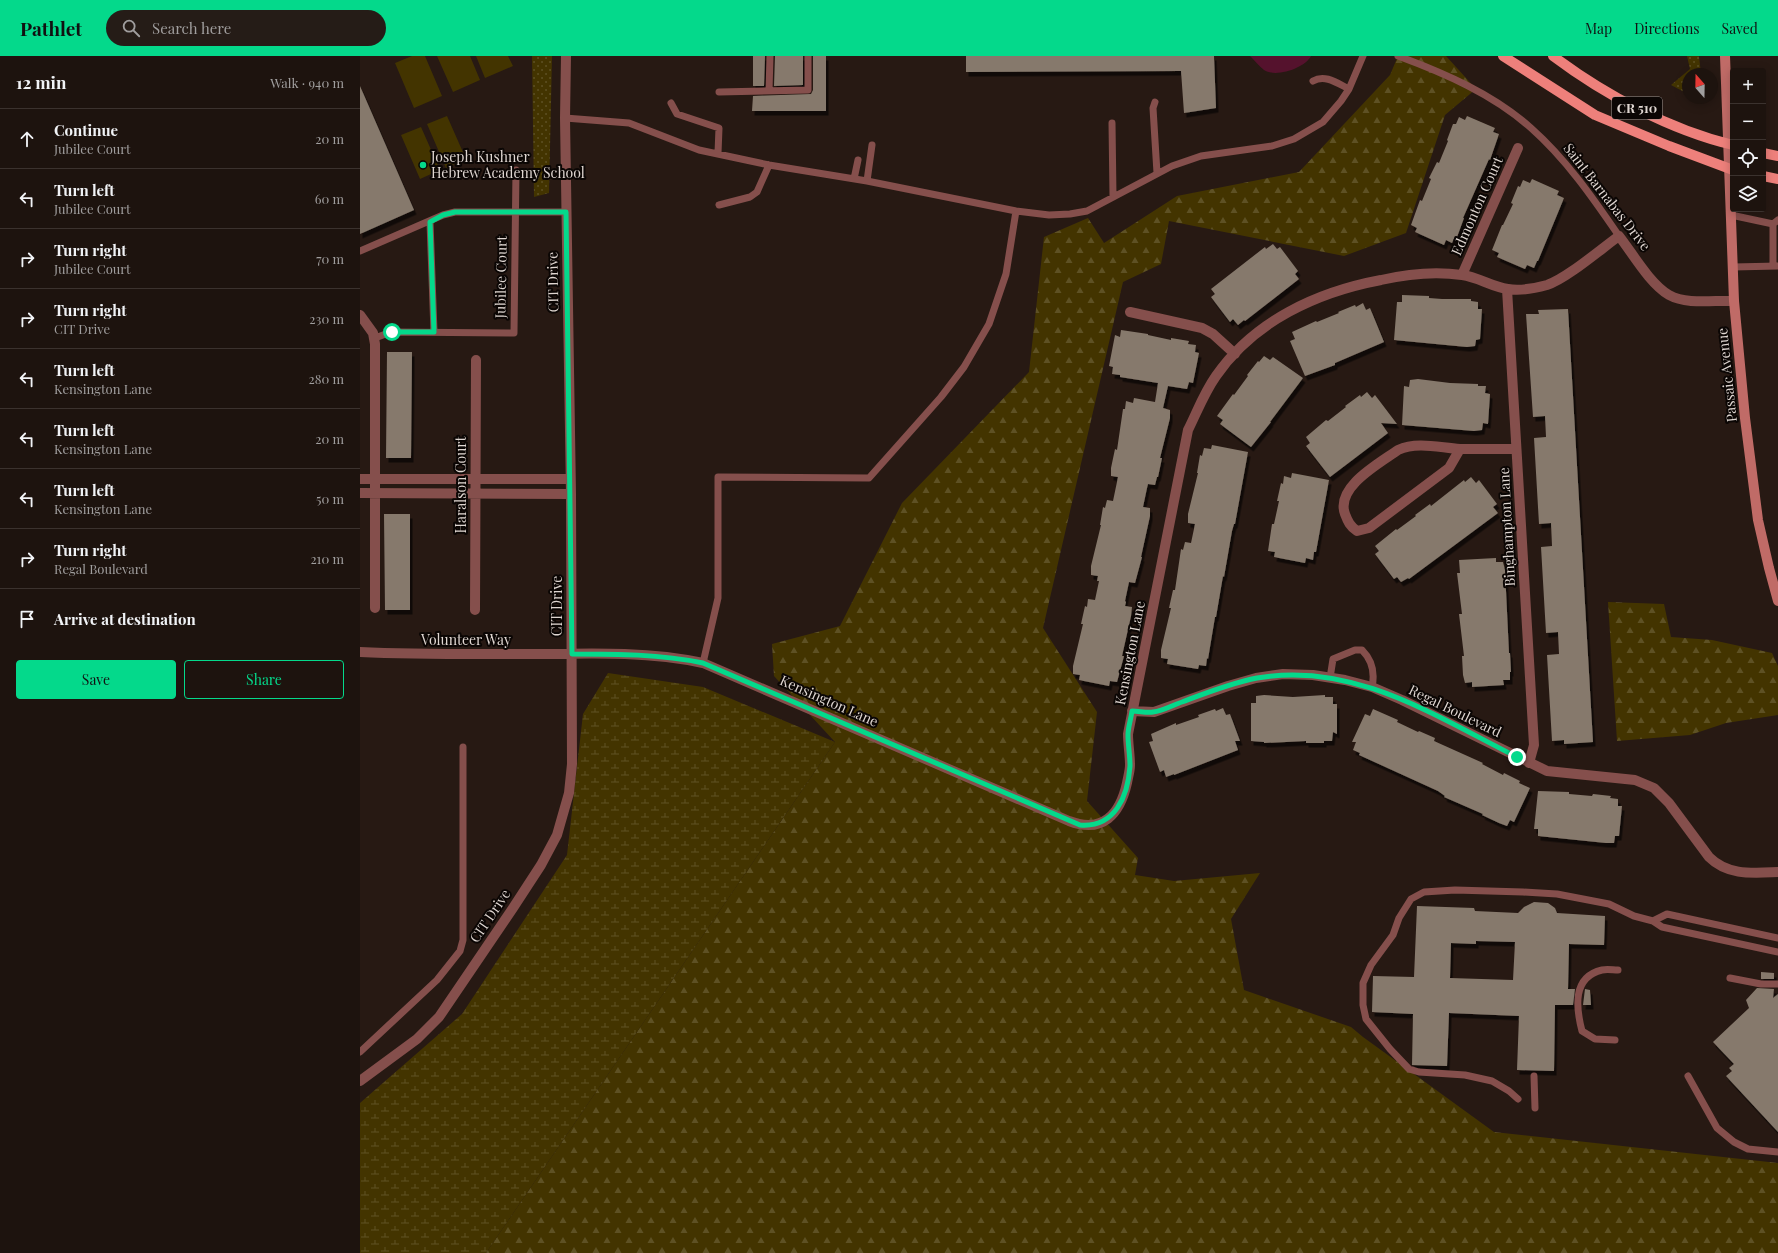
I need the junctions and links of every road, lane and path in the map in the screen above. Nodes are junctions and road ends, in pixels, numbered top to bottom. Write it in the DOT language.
graph roads {
  1 [pos="566,56"];
  2 [pos="770,56"];
  3 [pos="808,56"];
  4 [pos="1363,56"];
  5 [pos="1398,56"];
  6 [pos="1503,56"];
  7 [pos="1553,56"];
  8 [pos="1725,56"];
  9 [pos="1312,81"];
  10 [pos="1349,89"];
  11 [pos="719,92"];
  12 [pos="769,92"];
  13 [pos="1155,102"];
  14 [pos="671,103"];
  15 [pos="565,118"];
  16 [pos="1112,123"];
  17 [pos="1731,140"];
  18 [pos="872,145"];
  19 [pos="1730,145"];
  20 [pos="1518,148"];
  21 [pos="718,153"];
  22 [pos="1766,154"];
  23 [pos="1778,156"];
  24 [pos="858,160"];
  25 [pos="769,165"];
  26 [pos="516,170"];
  27 [pos="1730,170"];
  28 [pos="1157,173"];
  29 [pos="1731,176"];
  30 [pos="1766,177"];
  31 [pos="854,179"];
  32 [pos="1778,179"];
  33 [pos="867,181"];
  34 [pos="1113,196"];
  35 [pos="719,205"];
  36 [pos="1016,211"];
  37 [pos="566,212"];
  38 [pos="516,213"];
  39 [pos="1731,215"];
  40 [pos="430,222"];
  41 [pos="1775,222"];
  42 [pos="1619,236"];
  43 [pos="360,251"];
  44 [pos="1775,266"];
  45 [pos="1733,267"];
  46 [pos="1462,275"];
  47 [pos="1508,289"];
  48 [pos="1734,301"];
  49 [pos="1130,312"];
  50 [pos="360,315"];
  51 [pos="434,332"];
  52 [pos="375,338"];
  53 [pos="1235,354"];
  54 [pos="476,360"];
  55 [pos="1460,449"];
  56 [pos="1516,449"];
  57 [pos="360,479"];
  58 [pos="374,479"];
  59 [pos="474,479"];
  60 [pos="570,479"];
  61 [pos="360,493"];
  62 [pos="374,493"];
  63 [pos="474,494"];
  64 [pos="571,494"];
  65 [pos="1778,601"];
  66 [pos="375,608"];
  67 [pos="475,610"];
  68 [pos="360,652"];
  69 [pos="572,654"];
  70 [pos="703,663"];
  71 [pos="1330,678"];
  72 [pos="1372,687"];
  73 [pos="1132,711"];
  74 [pos="463,747"];
  75 [pos="1529,763"];
  76 [pos="1778,872"];
  77 [pos="1653,921"];
  78 [pos="1778,938"];
  79 [pos="1778,952"];
  80 [pos="1618,970"];
  81 [pos="1730,978"];
  82 [pos="1778,984"];
  83 [pos="1615,1040"];
  84 [pos="360,1052"];
  85 [pos="1534,1076"];
  86 [pos="1688,1076"];
  87 [pos="360,1081"];
  88 [pos="1518,1099"];
  89 [pos="1535,1108"];
  90 [pos="1778,1152"];
  1 -- 15 [label="street, CIT Drive"];
  2 -- 12 [label="lane"];
  3 -- 12 [label="lane"];
  4 -- 10 [label="lane"];
  5 -- 42 [label="lane, Saint Barnabas Drive"];
  6 -- 27 [label="main road, CR 510"];
  7 -- 19 [label="main road, CR 510"];
  8 -- 17 [label="main road, Passaic Avenue"];
  9 -- 10 [label="lane"];
  10 -- 28 [label="lane"];
  11 -- 12 [label="lane"];
  13 -- 28 [label="lane"];
  14 -- 21 [label="lane"];
  15 -- 21 [label="lane"];
  15 -- 37 [label="street, CIT Drive"];
  16 -- 34 [label="lane"];
  18 -- 33 [label="lane"];
  20 -- 46 [label="street, Edmonton Court"];
  21 -- 25 [label="lane"];
  22 -- 23 [label="main road"];
  24 -- 31 [label="lane"];
  25 -- 31 [label="lane"];
  25 -- 35 [label="lane"];
  26 -- 38 [label="lane, Jubilee Court"];
  28 -- 34 [label="lane"];
  29 -- 39 [label="main road, Passaic Avenue"];
  30 -- 32 [label="main road"];
  31 -- 33 [label="lane"];
  33 -- 36 [label="lane"];
  34 -- 36 [label="lane"];
  36 -- 70 [label="lane"];
  37 -- 38 [label="lane"];
  37 -- 60 [label="street, CIT Drive"];
  38 -- 40 [label="lane"];
  38 -- 51 [label="lane, Jubilee Court"];
  39 -- 41 [label="lane"];
  39 -- 45 [label="main road, Passaic Avenue"];
  40 -- 43 [label="lane"];
  40 -- 51 [label="lane"];
  41 -- 44 [label="lane"];
  42 -- 47 [label="street, Kensington Lane"];
  42 -- 48 [label="street, Saint Barnabas Drive"];
  44 -- 45 [label="lane"];
  45 -- 48 [label="main road, Passaic Avenue"];
  46 -- 47 [label="street, Kensington Lane"];
  46 -- 53 [label="street, Kensington Lane"];
  47 -- 56 [label="street, Binghampton Lane"];
  48 -- 65 [label="main road, Passaic Avenue"];
  49 -- 53 [label="street"];
  50 -- 52 [label="street"];
  51 -- 52 [label="lane, Jubilee Court"];
  52 -- 58 [label="street"];
  53 -- 73 [label="street, Kensington Lane"];
  54 -- 59 [label="street, Haralson Court"];
  55 -- 55 [label="street"];
  55 -- 56 [label="street"];
  56 -- 75 [label="street, Binghampton Lane"];
  57 -- 58 [label="street"];
  58 -- 59 [label="street"];
  58 -- 62 [label="street"];
  59 -- 60 [label="street"];
  59 -- 63 [label="street, Haralson Court"];
  60 -- 64 [label="street, CIT Drive"];
  61 -- 62 [label="street"];
  62 -- 63 [label="street"];
  62 -- 66 [label="street"];
  63 -- 64 [label="street"];
  63 -- 67 [label="street, Haralson Court"];
  64 -- 69 [label="street, CIT Drive"];
  68 -- 69 [label="street, Volunteer Way"];
  69 -- 70 [label="street, Kensington Lane"];
  69 -- 87 [label="street, CIT Drive"];
  70 -- 73 [label="street, Kensington Lane"];
  71 -- 72 [label="street, Regal Boulevard"];
  71 -- 72 [label="lane"];
  71 -- 73 [label="street, Regal Boulevard"];
  72 -- 75 [label="street, Regal Boulevard"];
  74 -- 84 [label="lane"];
  75 -- 76 [label="street, Regal Boulevard"];
  77 -- 78 [label="lane"];
  77 -- 79 [label="lane"];
  77 -- 88 [label="lane"];
  80 -- 83 [label="lane"];
  81 -- 82 [label="lane"];
  85 -- 89 [label="lane"];
  86 -- 90 [label="lane"];
}
